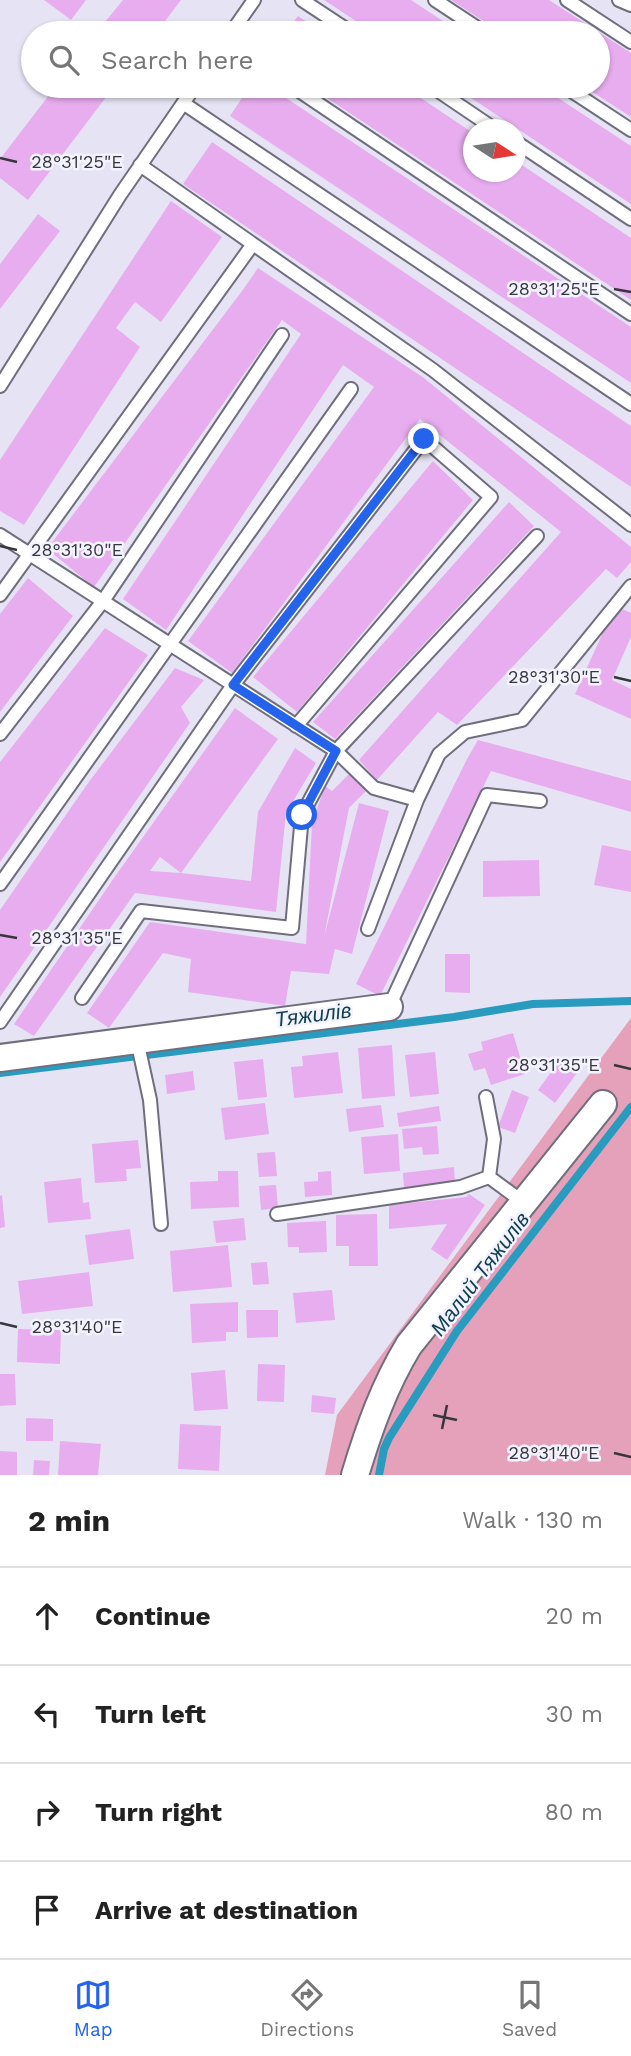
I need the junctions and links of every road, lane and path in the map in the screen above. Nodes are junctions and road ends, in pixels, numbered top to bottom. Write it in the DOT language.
graph roads {
  1 [pos="254,0"];
  2 [pos="302,0"];
  3 [pos="435,0"];
  4 [pos="567,0"];
  5 [pos="619,0"];
  6 [pos="631,5"];
  7 [pos="239,21"];
  8 [pos="334,21"];
  9 [pos="467,21"];
  10 [pos="599,21"];
  11 [pos="610,28"];
  12 [pos="631,42"];
  13 [pos="187,98"];
  14 [pos="310,98"];
  15 [pos="449,98"];
  16 [pos="582,98"];
  17 [pos="183,103"];
  18 [pos="480,119"];
  19 [pos="631,130"];
  20 [pos="526,149"];
  21 [pos="140,165"];
  22 [pos="631,219"];
  23 [pos="253,244"];
  24 [pos="631,314"];
  25 [pos="282,335"];
  26 [pos="0,386"];
  27 [pos="351,389"];
  28 [pos="631,404"];
  29 [pos="631,525"];
  30 [pos="0,535"];
  31 [pos="537,536"];
  32 [pos="30,555"];
  33 [pos="631,586"];
  34 [pos="0,595"];
  35 [pos="103,601"];
  36 [pos="170,645"];
  37 [pos="233,685"];
  38 [pos="296,726"];
  39 [pos="0,734"];
  40 [pos="336,751"];
  41 [pos="417,800"];
  42 [pos="540,801"];
  43 [pos="0,884"];
  44 [pos="368,929"];
  45 [pos="82,998"];
  46 [pos="389,1007"];
  47 [pos="0,1022"];
  48 [pos="139,1045"];
  49 [pos="0,1059"];
  50 [pos="486,1097"];
  51 [pos="603,1104"];
  52 [pos="489,1177"];
  53 [pos="523,1202"];
  54 [pos="277,1214"];
  55 [pos="161,1224"];
  56 [pos="355,1475"];
  1 -- 7 [label="lane"];
  2 -- 8 [label="lane"];
  3 -- 9 [label="lane"];
  4 -- 10 [label="lane"];
  5 -- 6 [label="lane"];
  11 -- 12 [label="lane"];
  13 -- 17 [label="lane"];
  14 -- 24 [label="lane"];
  15 -- 18 [label="lane"];
  16 -- 19 [label="lane"];
  17 -- 21 [label="lane"];
  17 -- 28 [label="lane"];
  20 -- 22 [label="lane"];
  21 -- 23 [label="lane"];
  21 -- 26 [label="lane"];
  23 -- 29 [label="lane"];
  23 -- 32 [label="lane"];
  25 -- 35 [label="lane"];
  27 -- 36 [label="lane"];
  30 -- 32 [label="lane"];
  31 -- 40 [label="lane"];
  32 -- 34 [label="lane"];
  32 -- 35 [label="lane"];
  33 -- 41 [label="lane"];
  35 -- 36 [label="lane"];
  35 -- 39 [label="lane"];
  36 -- 37 [label="lane"];
  36 -- 43 [label="lane"];
  37 -- 38 [label="lane"];
  37 -- 38 [label="lane"];
  37 -- 47 [label="lane"];
  38 -- 40 [label="lane"];
  40 -- 41 [label="lane"];
  40 -- 45 [label="lane"];
  41 -- 44 [label="lane"];
  42 -- 46 [label="lane"];
  46 -- 48 [label="street"];
  48 -- 49 [label="street"];
  48 -- 55 [label="lane"];
  50 -- 52 [label="lane"];
  51 -- 53 [label="street"];
  52 -- 53 [label="lane"];
  52 -- 54 [label="lane"];
  53 -- 56 [label="street"];
}
